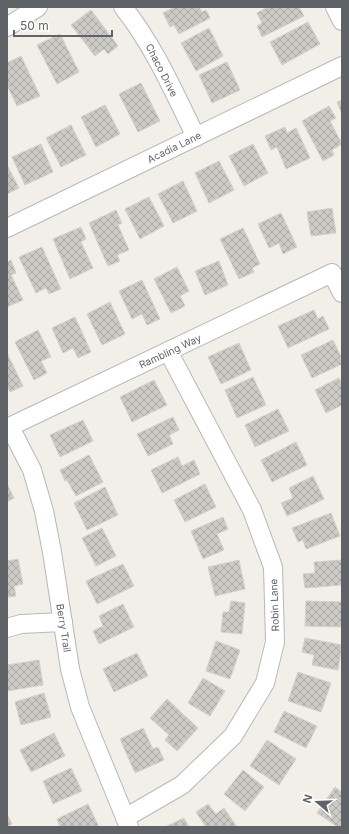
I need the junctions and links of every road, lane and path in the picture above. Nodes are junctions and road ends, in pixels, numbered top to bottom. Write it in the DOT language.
graph roads {
  1 [pos="38,7"];
  2 [pos="123,7"];
  3 [pos="335,7"];
  4 [pos="342,21"];
  5 [pos="7,27"];
  6 [pos="342,66"];
  7 [pos="196,137"];
  8 [pos="7,228"];
  9 [pos="342,293"];
  10 [pos="168,351"];
  11 [pos="8,427"];
  12 [pos="63,622"];
  13 [pos="7,628"];
  14 [pos="127,822"];
  1 -- 5 [label="street"];
  2 -- 7 [label="street, Chaco Drive"];
  3 -- 4 [label="street"];
  6 -- 7 [label="street, Acadia Lane"];
  7 -- 8 [label="street, Acadia Lane"];
  9 -- 10 [label="street, Rambling Way"];
  10 -- 11 [label="street, Rambling Way"];
  10 -- 14 [label="street, Robin Lane"];
  11 -- 12 [label="street, Berry Trail"];
  12 -- 13 [label="street"];
  12 -- 14 [label="street, Berry Trail"];
}
